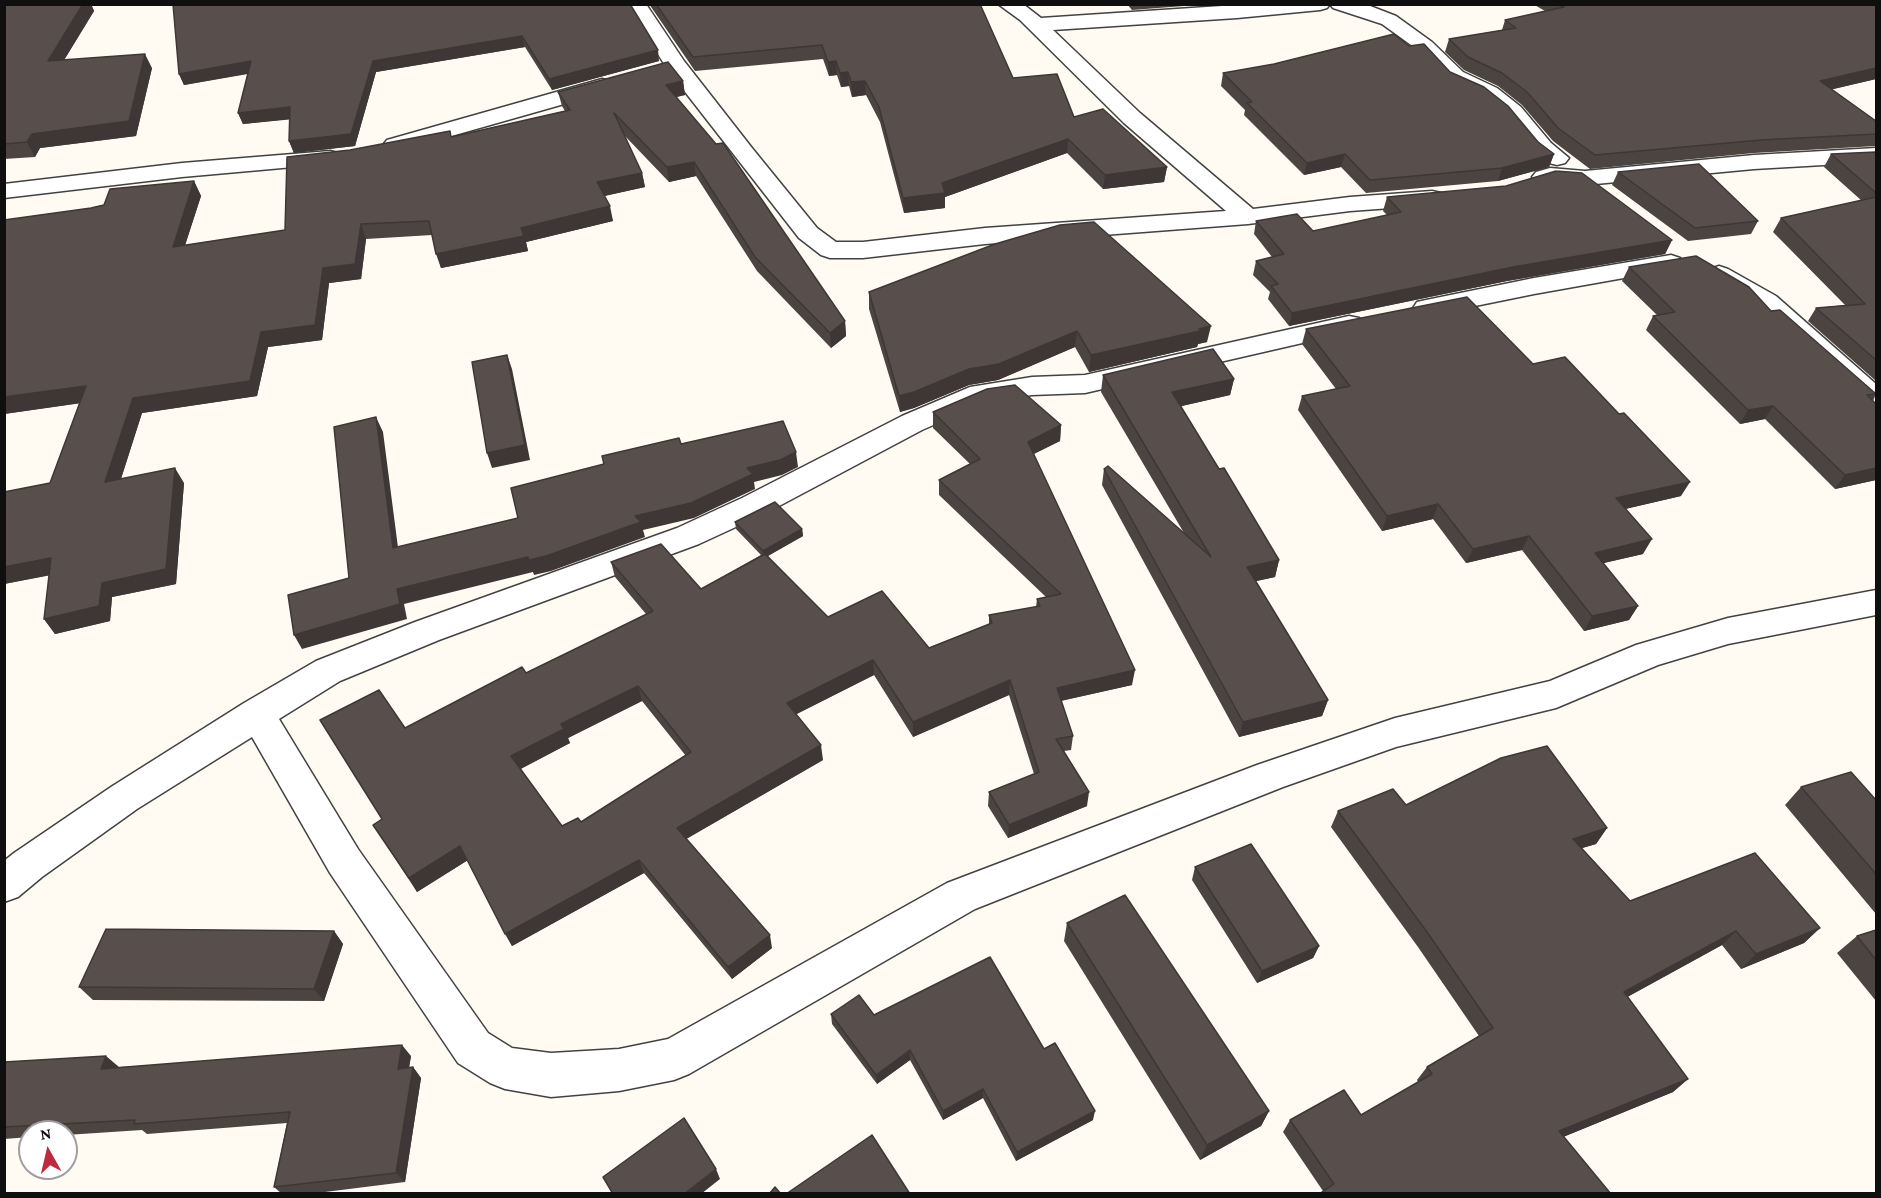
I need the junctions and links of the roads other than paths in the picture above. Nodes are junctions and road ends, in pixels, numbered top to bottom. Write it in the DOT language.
graph roads {
  1 [pos="636,4"];
  2 [pos="1008,4"];
  3 [pos="1320,4"];
  4 [pos="1340,4"];
  5 [pos="1035,25"];
  6 [pos="623,80"];
  7 [pos="1876,155"];
  8 [pos="1584,178"];
  9 [pos="1521,184"];
  10 [pos="4,190"];
  11 [pos="1452,196"];
  12 [pos="1612,198"];
  13 [pos="1248,217"];
  14 [pos="1666,238"];
  15 [pos="1702,264"];
  16 [pos="1876,399"];
  17 [pos="1876,603"];
  18 [pos="256,713"];
  19 [pos="4,885"];
  1 -- 13 [label="street"];
  2 -- 5 [label="street"];
  3 -- 5 [label="street"];
  4 -- 8 [label="street"];
  5 -- 13 [label="street"];
  6 -- 10 [label="street"];
  7 -- 8 [label="street"];
  8 -- 9 [label="street"];
  8 -- 12 [label="street"];
  11 -- 13 [label="street"];
  14 -- 18 [label="street"];
  15 -- 16 [label="street"];
  17 -- 18 [label="street"];
  18 -- 19 [label="street"];
}
